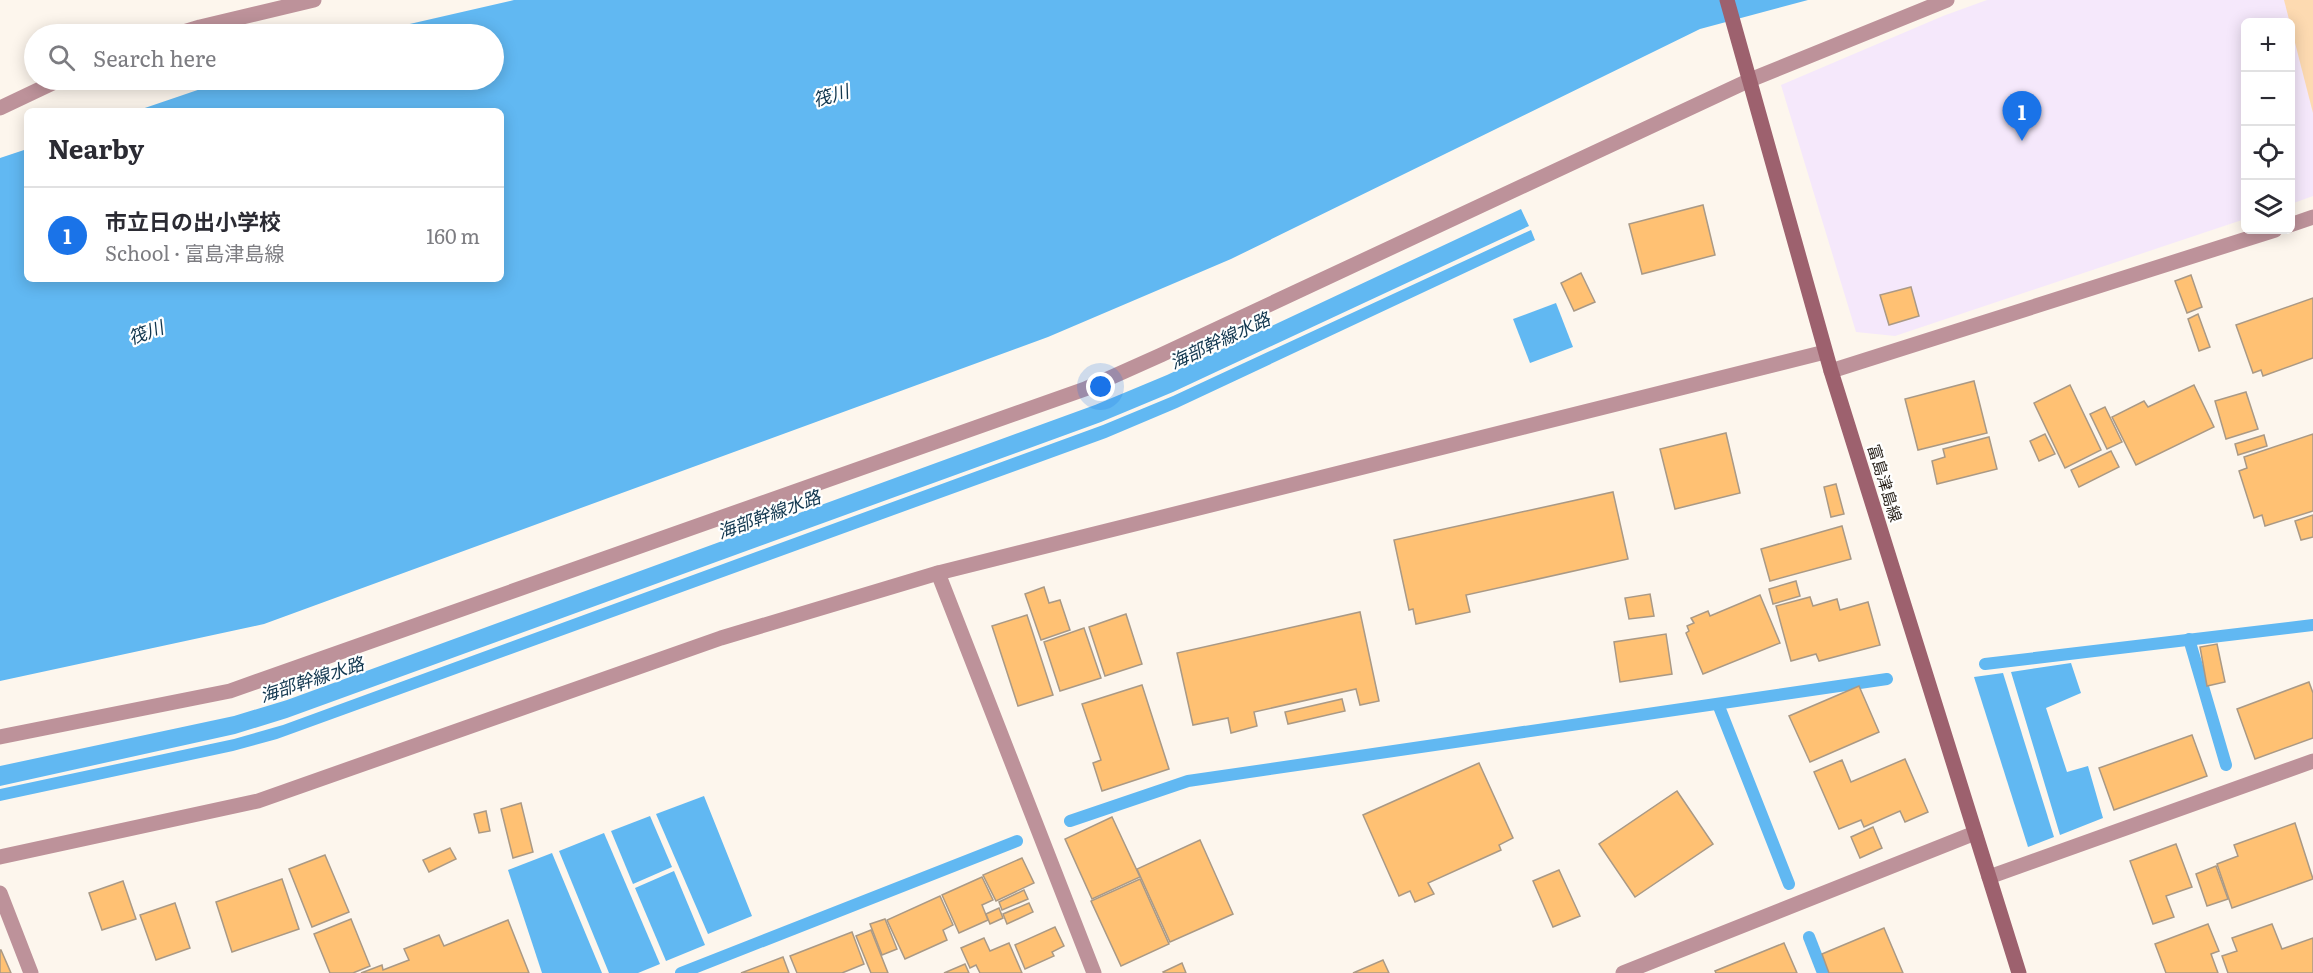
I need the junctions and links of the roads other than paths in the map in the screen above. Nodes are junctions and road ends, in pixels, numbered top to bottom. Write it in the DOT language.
graph roads {
  1 [pos="314,0"];
  2 [pos="1727,0"];
  3 [pos="1947,0"];
  4 [pos="213,24"];
  5 [pos="1750,80"];
  6 [pos="38,90"];
  7 [pos="0,108"];
  8 [pos="2313,218"];
  9 [pos="2295,223"];
  10 [pos="2262,234"];
  11 [pos="1826,352"];
  12 [pos="1831,371"];
  13 [pos="938,573"];
  14 [pos="0,737"];
  15 [pos="2313,761"];
  16 [pos="1975,833"];
  17 [pos="0,857"];
  18 [pos="1989,877"];
  19 [pos="0,893"];
  20 [pos="31,973"];
  21 [pos="1094,973"];
  22 [pos="1623,973"];
  23 [pos="2019,973"];
  1 -- 4 [label="street"];
  2 -- 5 [label="main road, 富島津島線"];
  3 -- 5 [label="street"];
  5 -- 11 [label="main road, 富島津島線"];
  5 -- 14 [label="street"];
  6 -- 7 [label="street"];
  8 -- 9 [label="street"];
  10 -- 12 [label="street"];
  11 -- 12 [label="main road, 富島津島線"];
  11 -- 13 [label="street"];
  12 -- 16 [label="main road, 富島津島線"];
  13 -- 17 [label="street"];
  13 -- 21 [label="street"];
  15 -- 18 [label="street"];
  16 -- 18 [label="main road, 富島津島線"];
  16 -- 22 [label="street"];
  18 -- 23 [label="main road, 富島津島線"];
  19 -- 20 [label="street"];
}
